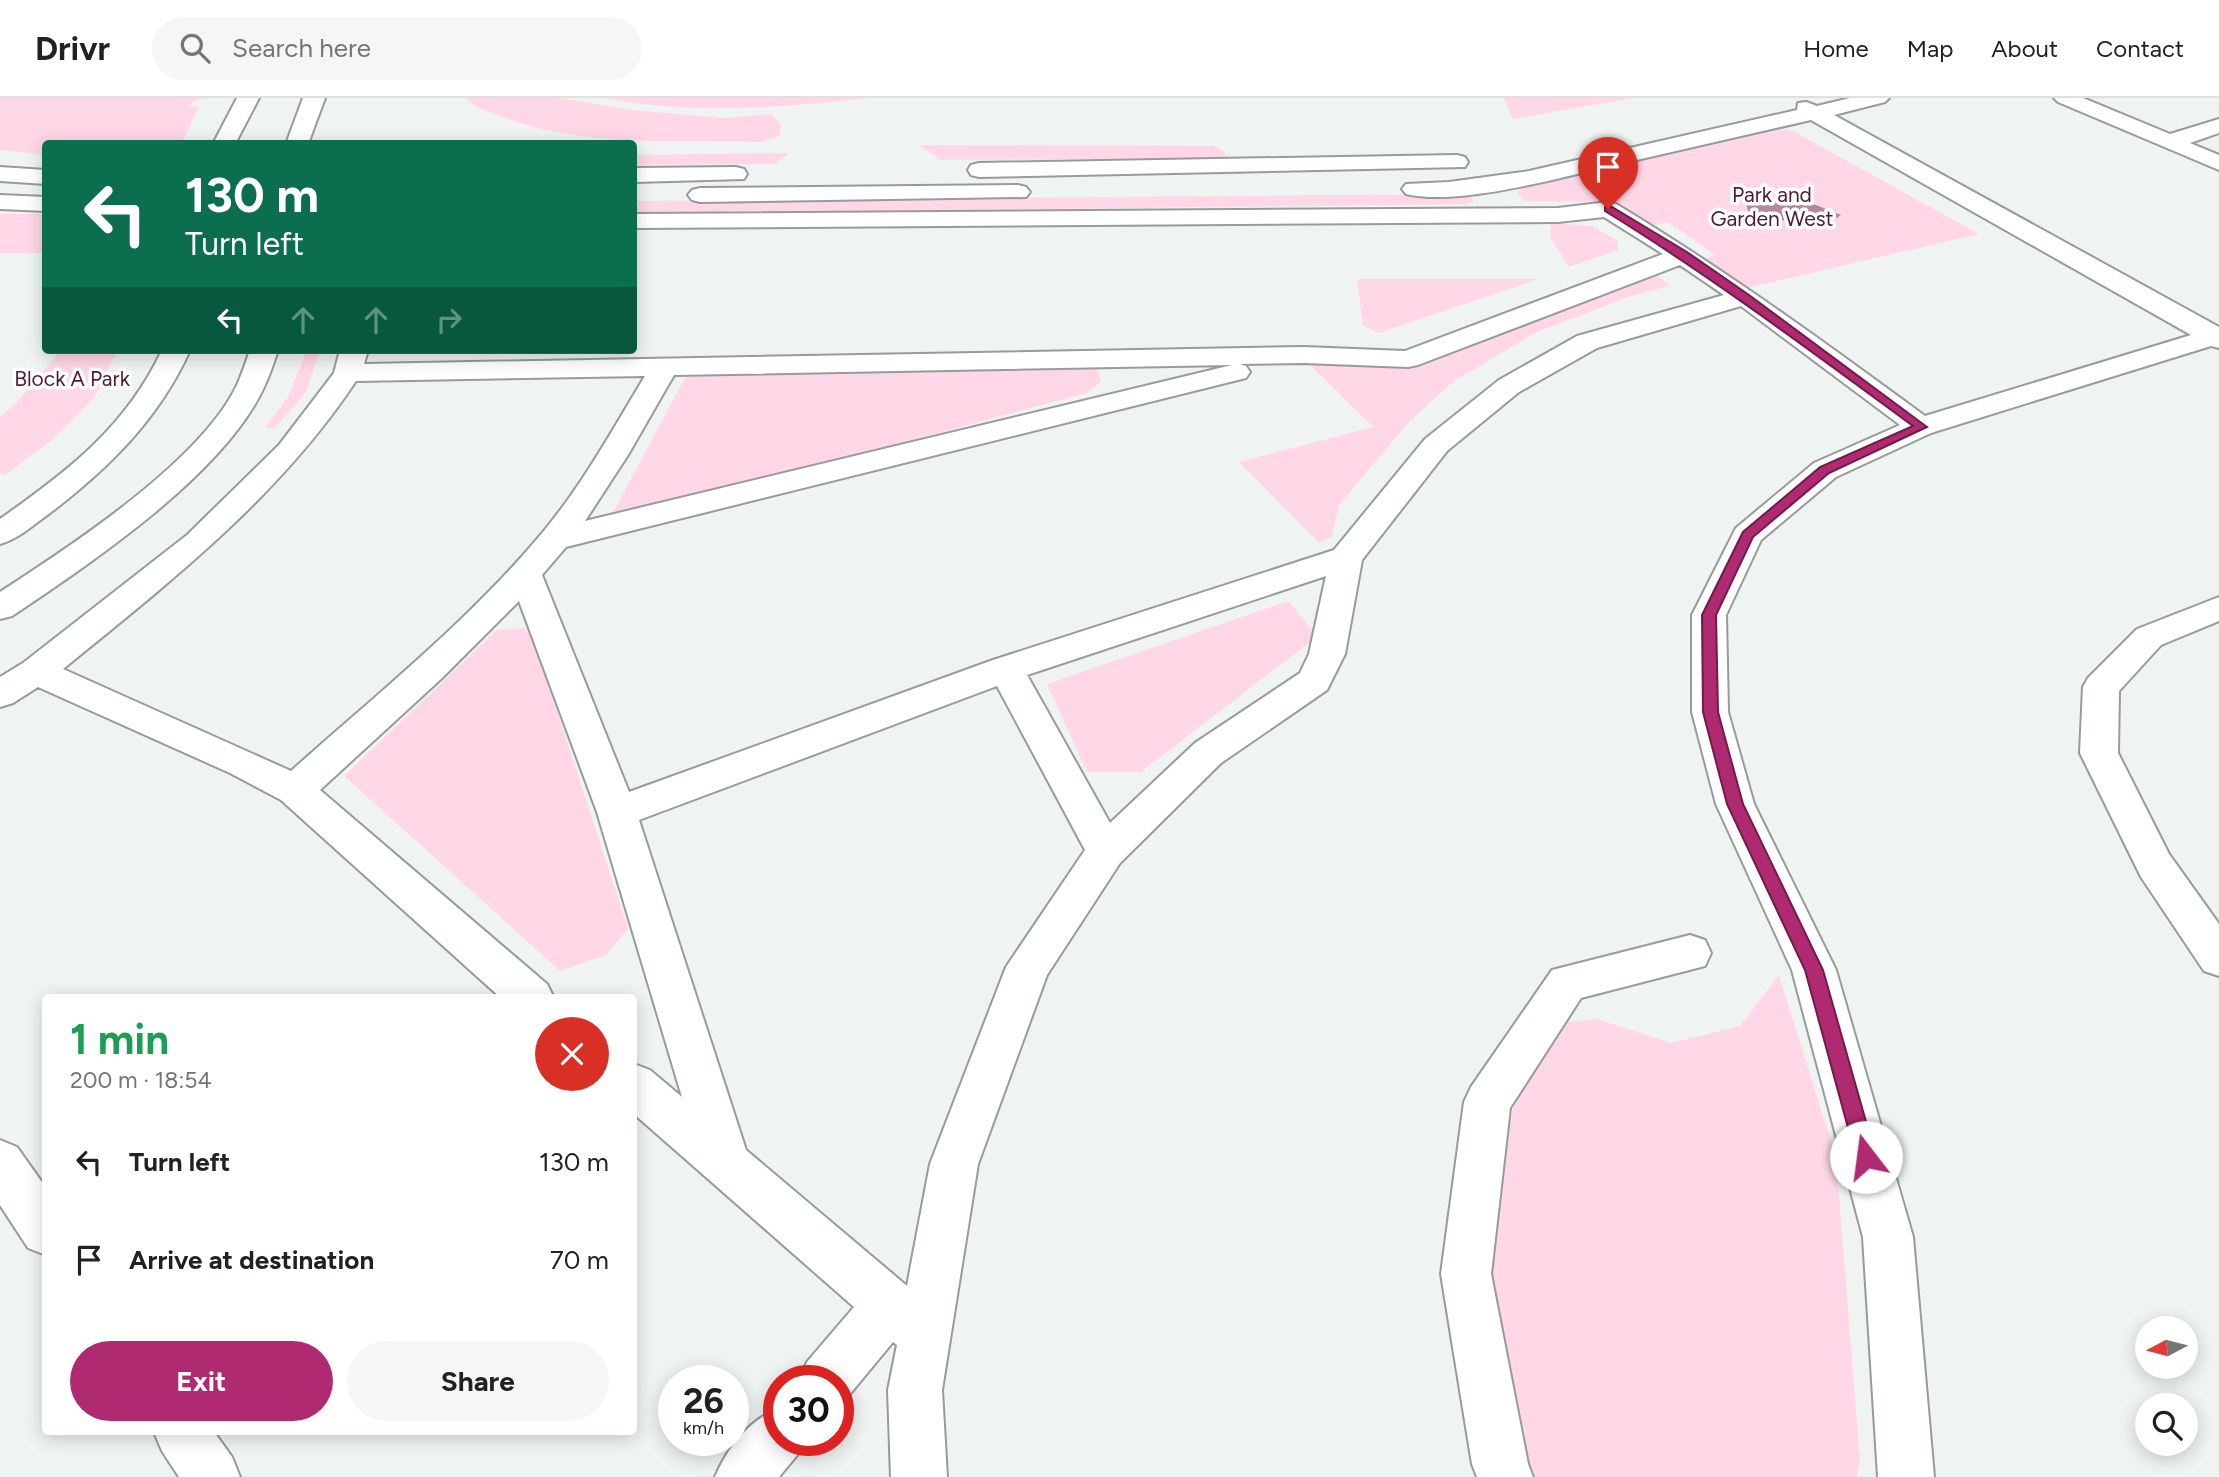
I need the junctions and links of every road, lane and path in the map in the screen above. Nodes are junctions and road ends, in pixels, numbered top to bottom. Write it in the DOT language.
graph roads {
  1 [pos="248,98"];
  2 [pos="314,98"];
  3 [pos="1790,98"];
  4 [pos="1878,98"];
  5 [pos="2065,98"];
  6 [pos="1816,114"];
  7 [pos="1669,123"];
  8 [pos="2219,126"];
  9 [pos="1630,132"];
  10 [pos="226,140"];
  11 [pos="298,140"];
  12 [pos="2169,142"];
  13 [pos="1483,161"];
  14 [pos="2217,161"];
  15 [pos="955,170"];
  16 [pos="913,171"];
  17 [pos="0,174"];
  18 [pos="637,175"];
  19 [pos="42,177"];
  20 [pos="1394,189"];
  21 [pos="1034,192"];
  22 [pos="637,196"];
  23 [pos="0,202"];
  24 [pos="42,204"];
  25 [pos="637,221"];
  26 [pos="1683,255"];
  27 [pos="1745,297"];
  28 [pos="2217,337"];
  29 [pos="175,354"];
  30 [pos="262,354"];
  31 [pos="1304,355"];
  32 [pos="351,361"];
  33 [pos="665,366"];
  34 [pos="1921,427"];
  35 [pos="0,534"];
  36 [pos="555,539"];
  37 [pos="1346,558"];
  38 [pos="525,573"];
  39 [pos="0,608"];
  40 [pos="2219,608"];
  41 [pos="1006,669"];
  42 [pos="36,671"];
  43 [pos="0,694"];
  44 [pos="295,790"];
  45 [pos="617,812"];
  46 [pos="1106,852"];
  47 [pos="1690,953"];
  48 [pos="2219,958"];
  49 [pos="527,994"];
  50 [pos="637,1088"];
  51 [pos="0,1163"];
  52 [pos="726,1164"];
  53 [pos="42,1225"];
  54 [pos="907,1320"];
  55 [pos="847,1365"];
  56 [pos="183,1435"];
  57 [pos="763,1454"];
  58 [pos="212,1477"];
  59 [pos="743,1477"];
  60 [pos="919,1477"];
  61 [pos="1505,1477"];
  62 [pos="1906,1477"];
  1 -- 10 [label="street"];
  2 -- 11 [label="street"];
  3 -- 6 [label="street"];
  4 -- 6 [label="street"];
  5 -- 12 [label="street"];
  6 -- 20 [label="street"];
  6 -- 28 [label="street"];
  7 -- 9 [label="street"];
  8 -- 12 [label="street"];
  12 -- 14 [label="street"];
  13 -- 15 [label="street"];
  16 -- 18 [label="street"];
  17 -- 19 [label="street"];
  21 -- 22 [label="street"];
  23 -- 24 [label="street"];
  25 -- 26 [label="street"];
  26 -- 27 [label="street"];
  26 -- 31 [label="street"];
  27 -- 34 [label="street"];
  27 -- 37 [label="street"];
  28 -- 34 [label="street"];
  29 -- 35 [label="street"];
  30 -- 39 [label="street"];
  31 -- 33 [label="street"];
  31 -- 36 [label="street"];
  32 -- 33 [label="street"];
  32 -- 42 [label="street"];
  33 -- 36 [label="street"];
  34 -- 62 [label="street"];
  36 -- 38 [label="street"];
  37 -- 41 [label="street"];
  37 -- 46 [label="street"];
  38 -- 44 [label="street"];
  38 -- 45 [label="street"];
  40 -- 48 [label="street"];
  41 -- 45 [label="street"];
  41 -- 46 [label="street"];
  42 -- 43 [label="street"];
  42 -- 44 [label="street"];
  44 -- 49 [label="street"];
  45 -- 52 [label="street"];
  46 -- 54 [label="street"];
  47 -- 61 [label="street"];
  50 -- 52 [label="street"];
  51 -- 53 [label="street"];
  52 -- 54 [label="street"];
  54 -- 55 [label="street"];
  54 -- 60 [label="street"];
  56 -- 58 [label="street"];
  57 -- 59 [label="street"];
}
